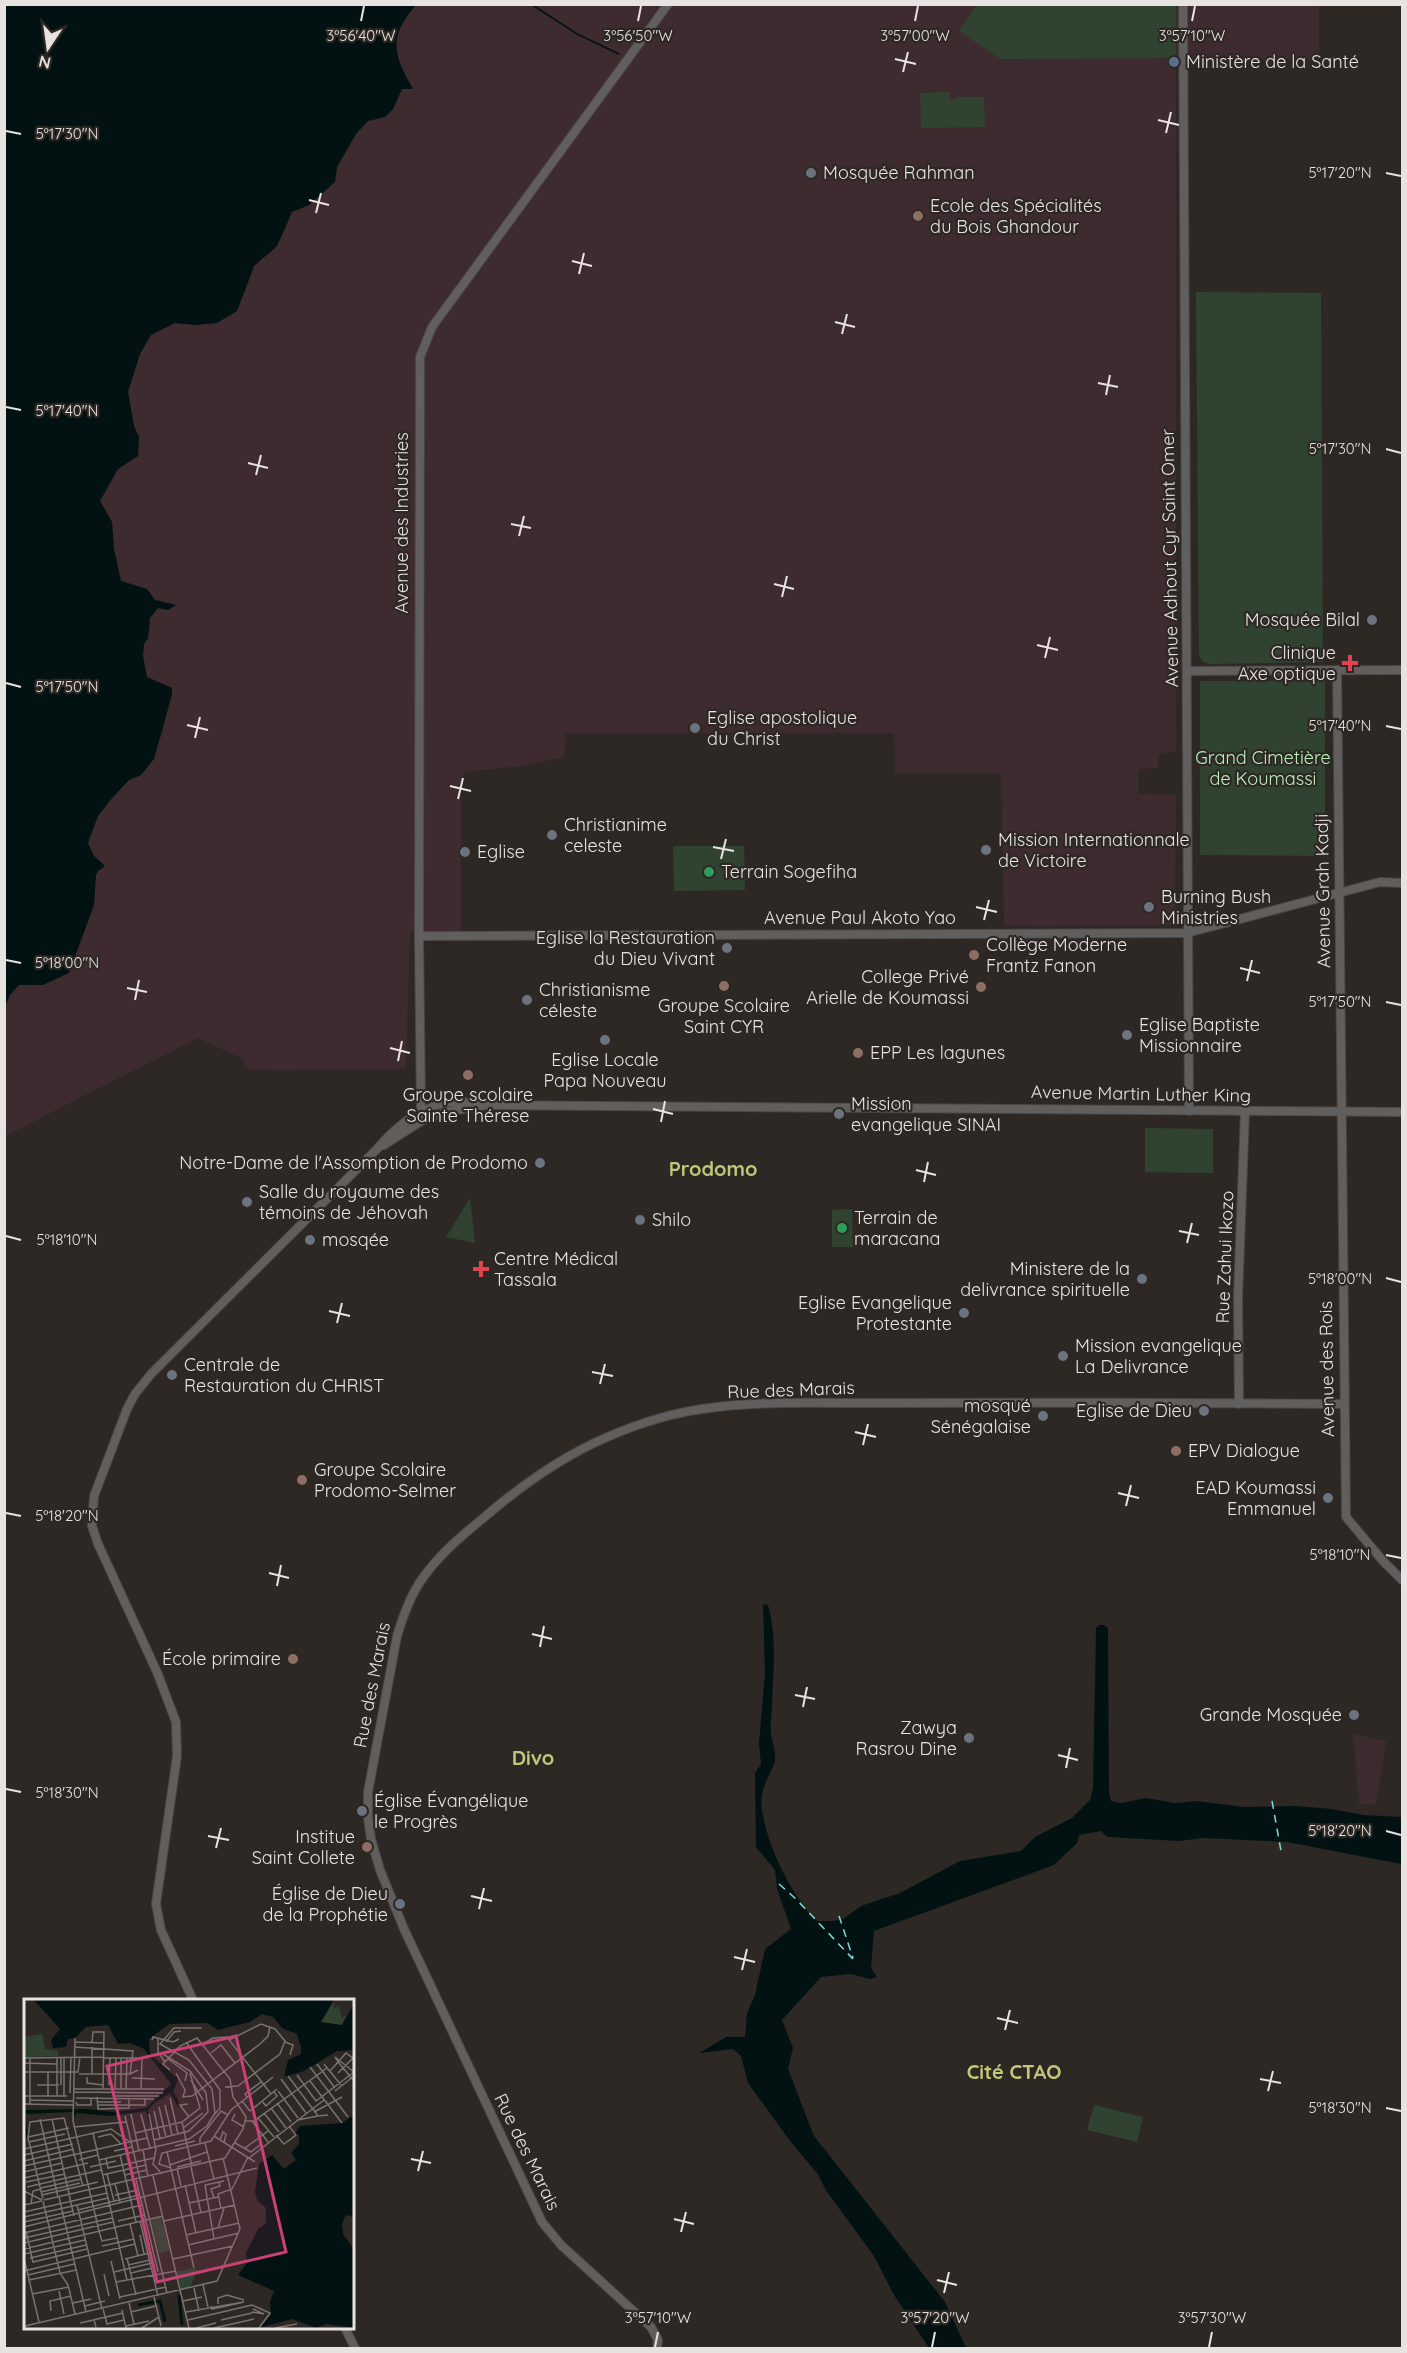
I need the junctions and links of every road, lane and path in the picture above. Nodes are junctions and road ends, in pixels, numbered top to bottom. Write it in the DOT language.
graph roads {
  1 [pos="668,4"];
  2 [pos="1183,4"];
  3 [pos="1338,670"];
  4 [pos="1402,670"];
  5 [pos="1187,671"];
  6 [pos="1402,883"];
  7 [pos="1340,892"];
  8 [pos="1187,933"];
  9 [pos="418,936"];
  10 [pos="482,1105"];
  11 [pos="421,1110"];
  12 [pos="1189,1111"];
  13 [pos="1245,1111"];
  14 [pos="1342,1112"];
  15 [pos="1402,1112"];
  16 [pos="423,1120"];
  17 [pos="377,1149"];
  18 [pos="1239,1404"];
  19 [pos="1344,1404"];
  20 [pos="1402,1580"];
  21 [pos="192,1999"];
  22 [pos="345,2329"];
  23 [pos="355,2349"];
  24 [pos="657,2349"];
  1 -- 9 [label="street, Avenue des Industries"];
  2 -- 5 [label="street, Avenue Adhout Cyr Saint Omer"];
  3 -- 4 [label="street"];
  3 -- 5 [label="street"];
  3 -- 7 [label="street, Avenue Grah Kadji"];
  5 -- 8 [label="street, Avenue Adhout Cyr Saint Omer"];
  6 -- 7 [label="street, Avenue Paul Akoto Yao"];
  7 -- 8 [label="street, Avenue Paul Akoto Yao"];
  7 -- 14 [label="street, Avenue Grah Kadji"];
  8 -- 9 [label="street, Avenue Paul Akoto Yao"];
  8 -- 12 [label="street, Avenue Adhout Cyr Saint Omer"];
  9 -- 11 [label="street, Avenue des Industries"];
  10 -- 11 [label="street, Avenue Martin Luther King"];
  10 -- 12 [label="street, Avenue Martin Luther King"];
  10 -- 16 [label="street, Avenue Martin Luther King"];
  11 -- 16 [label="street, Avenue des Industries"];
  11 -- 17 [label="street, Avenue Martin Luther King"];
  12 -- 13 [label="street, Avenue Martin Luther King"];
  13 -- 14 [label="street, Avenue Martin Luther King"];
  13 -- 18 [label="street, Rue Zahui Ikozo"];
  14 -- 15 [label="street, Avenue Martin Luther King"];
  14 -- 19 [label="street, Avenue des Rois"];
  16 -- 17 [label="street, Avenue Martin Luther King"];
  17 -- 21 [label="street, Avenue Martin Luther King"];
  18 -- 19 [label="street, Rue des Marais"];
  18 -- 24 [label="street, Rue des Marais"];
  19 -- 20 [label="street, Avenue des Rois"];
  22 -- 23 [label="street"];
}
